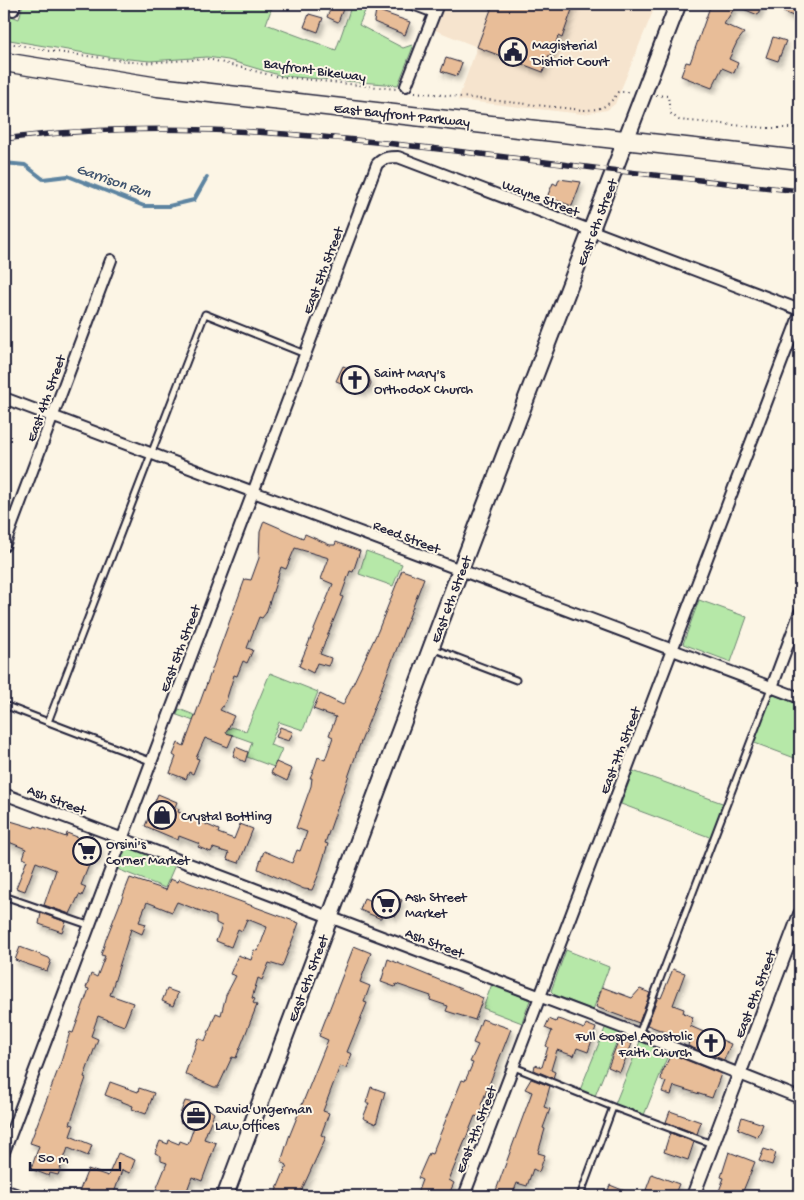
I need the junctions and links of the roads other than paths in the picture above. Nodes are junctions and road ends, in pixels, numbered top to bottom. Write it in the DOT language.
graph roads {
  1 [pos="413,4"];
  2 [pos="678,4"];
  3 [pos="436,8"];
  4 [pos="4,62"];
  5 [pos="406,89"];
  6 [pos="627,139"];
  7 [pos="384,158"];
  8 [pos="800,160"];
  9 [pos="592,231"];
  10 [pos="111,260"];
  11 [pos="800,312"];
  12 [pos="305,354"];
  13 [pos="4,398"];
  14 [pos="53,417"];
  15 [pos="151,454"];
  16 [pos="254,493"];
  17 [pos="4,546"];
  18 [pos="460,572"];
  19 [pos="800,612"];
  20 [pos="431,648"];
  21 [pos="671,651"];
  22 [pos="516,680"];
  23 [pos="772,687"];
  24 [pos="800,698"];
  25 [pos="4,705"];
  26 [pos="48,722"];
  27 [pos="150,761"];
  28 [pos="4,794"];
  29 [pos="121,838"];
  30 [pos="4,896"];
  31 [pos="800,914"];
  32 [pos="330,917"];
  33 [pos="88,925"];
  34 [pos="540,997"];
  35 [pos="640,1034"];
  36 [pos="514,1067"];
  37 [pos="741,1072"];
  38 [pos="800,1098"];
  39 [pos="613,1107"];
  40 [pos="712,1145"];
  41 [pos="4,1152"];
  42 [pos="4,1190"];
  43 [pos="21,1196"];
  44 [pos="225,1196"];
  45 [pos="464,1196"];
  46 [pos="580,1196"];
  47 [pos="693,1196"];
  1 -- 3 [label="street"];
  2 -- 6 [label="main road, East 6th Street"];
  3 -- 5 [label="street"];
  4 -- 6 [label="highway, East Bayfront Parkway"];
  6 -- 8 [label="highway, East Bayfront Parkway"];
  6 -- 9 [label="main road, East 6th Street"];
  7 -- 9 [label="street, Wayne Street"];
  7 -- 12 [label="street, East 5th Street"];
  9 -- 11 [label="street, Wayne Street"];
  9 -- 18 [label="main road, East 6th Street"];
  10 -- 14 [label="street, East 4th Street"];
  11 -- 21 [label="street, East 7th Street"];
  12 -- 15 [label="lane"];
  12 -- 16 [label="street, East 5th Street"];
  13 -- 14 [label="street, Reed Street"];
  14 -- 15 [label="street, Reed Street"];
  14 -- 17 [label="street, East 4th Street"];
  15 -- 16 [label="street, Reed Street"];
  15 -- 26 [label="lane"];
  16 -- 18 [label="street, Reed Street"];
  16 -- 27 [label="street, East 5th Street"];
  18 -- 20 [label="main road, East 6th Street"];
  18 -- 21 [label="street, Reed Street"];
  19 -- 23 [label="street"];
  20 -- 22 [label="lane"];
  20 -- 32 [label="main road, East 6th Street"];
  21 -- 23 [label="street, Reed Street"];
  21 -- 34 [label="street, East 7th Street"];
  23 -- 24 [label="street, Reed Street"];
  23 -- 35 [label="lane"];
  25 -- 26 [label="lane"];
  26 -- 27 [label="lane"];
  27 -- 29 [label="street, East 5th Street"];
  28 -- 29 [label="street, Ash Street"];
  29 -- 32 [label="street, Ash Street"];
  29 -- 33 [label="street, East 5th Street"];
  30 -- 33 [label="lane"];
  31 -- 37 [label="street, East 8th Street"];
  32 -- 34 [label="street, Ash Street"];
  32 -- 44 [label="main road, East 6th Street"];
  33 -- 41 [label="street, East 5th Street"];
  34 -- 35 [label="street, Ash Street"];
  34 -- 36 [label="street, East 7th Street"];
  35 -- 37 [label="street, Ash Street"];
  36 -- 39 [label="lane"];
  36 -- 45 [label="street, East 7th Street"];
  37 -- 38 [label="street, Ash Street"];
  37 -- 40 [label="street, East 8th Street"];
  39 -- 40 [label="lane"];
  39 -- 46 [label="lane"];
  40 -- 47 [label="street, East 8th Street"];
  42 -- 43 [label="street"];
}
